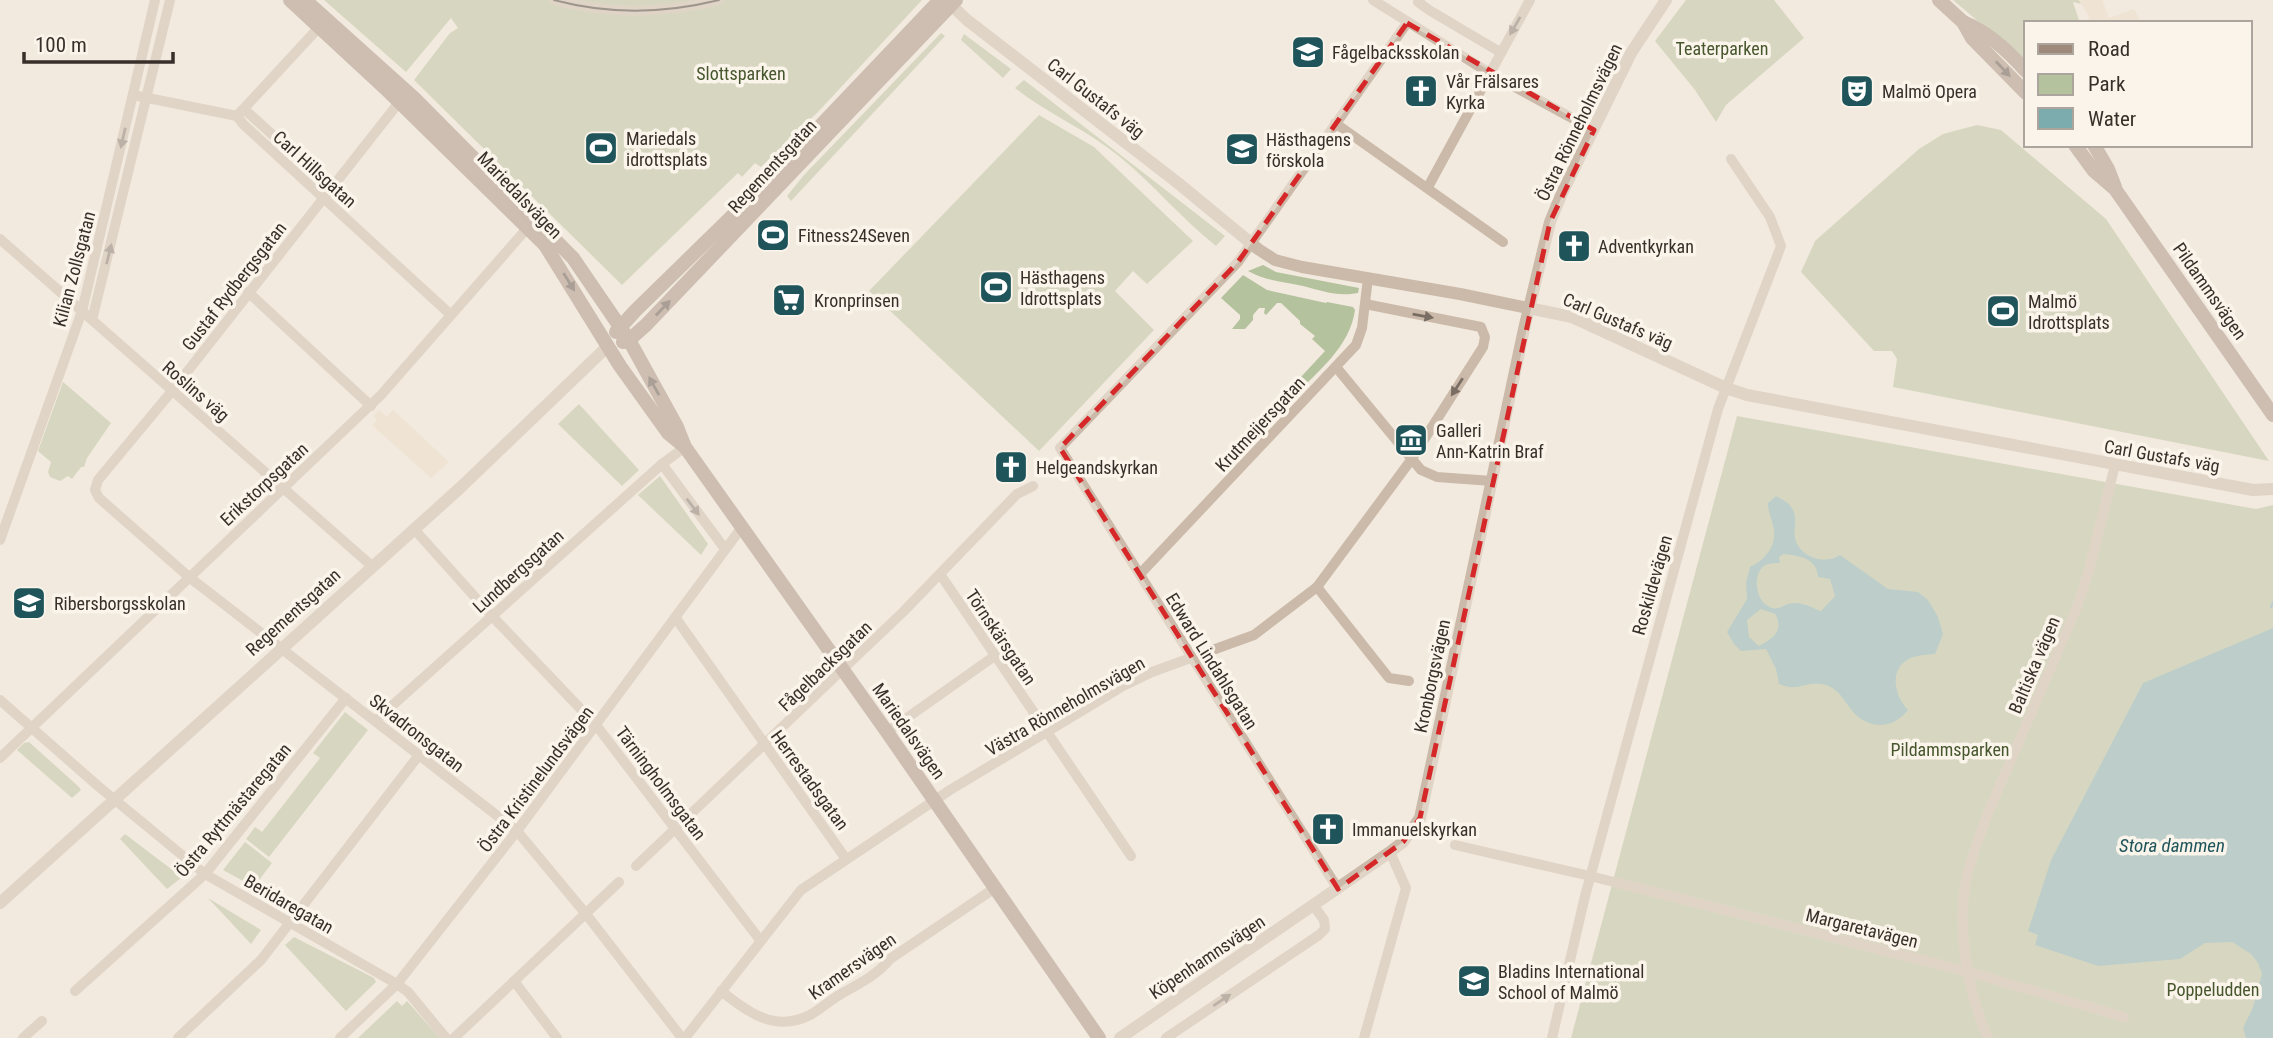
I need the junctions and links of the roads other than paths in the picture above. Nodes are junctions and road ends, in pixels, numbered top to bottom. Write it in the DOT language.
graph roads {
  1 [pos="155,0"];
  2 [pos="170,0"];
  3 [pos="290,0"];
  4 [pos="305,0"];
  5 [pos="554,0"];
  6 [pos="719,0"];
  7 [pos="1373,0"];
  8 [pos="1530,0"];
  9 [pos="1667,0"];
  10 [pos="1939,0"];
  11 [pos="948,1"];
  12 [pos="1419,1"];
  13 [pos="1963,22"];
  14 [pos="323,23"];
  15 [pos="1406,23"];
  16 [pos="1500,52"];
  17 [pos="2024,69"];
  18 [pos="1491,74"];
  19 [pos="2024,91"];
  20 [pos="133,95"];
  21 [pos="146,98"];
  22 [pos="400,102"];
  23 [pos="241,113"];
  24 [pos="1335,123"];
  25 [pos="1594,130"];
  26 [pos="2079,147"];
  27 [pos="2095,147"];
  28 [pos="1731,159"];
  29 [pos="1428,187"];
  30 [pos="332,189"];
  31 [pos="2115,189"];
  32 [pos="324,199"];
  33 [pos="532,223"];
  34 [pos="0,239"];
  35 [pos="1503,242"];
  36 [pos="1251,243"];
  37 [pos="1368,278"];
  38 [pos="248,292"];
  39 [pos="1365,304"];
  40 [pos="1530,307"];
  41 [pos="82,311"];
  42 [pos="450,315"];
  43 [pos="92,320"];
  44 [pos="620,326"];
  45 [pos="629,340"];
  46 [pos="608,345"];
  47 [pos="1336,367"];
  48 [pos="1726,388"];
  49 [pos="172,391"];
  50 [pos="370,406"];
  51 [pos="2273,415"];
  52 [pos="685,447"];
  53 [pos="1410,460"];
  54 [pos="662,464"];
  55 [pos="2115,465"];
  56 [pos="1492,481"];
  57 [pos="1033,486"];
  58 [pos="283,488"];
  59 [pos="2273,489"];
  60 [pos="95,490"];
  61 [pos="742,527"];
  62 [pos="414,529"];
  63 [pos="0,540"];
  64 [pos="725,549"];
  65 [pos="373,567"];
  66 [pos="940,574"];
  67 [pos="1140,574"];
  68 [pos="189,577"];
  69 [pos="1317,587"];
  70 [pos="492,616"];
  71 [pos="675,617"];
  72 [pos="281,648"];
  73 [pos="996,655"];
  74 [pos="1191,659"];
  75 [pos="843,671"];
  76 [pos="1409,681"];
  77 [pos="345,698"];
  78 [pos="0,700"];
  79 [pos="375,721"];
  80 [pos="596,725"];
  81 [pos="32,729"];
  82 [pos="887,732"];
  83 [pos="1047,733"];
  84 [pos="765,745"];
  85 [pos="419,755"];
  86 [pos="0,758"];
  87 [pos="114,799"];
  88 [pos="935,801"];
  89 [pos="676,829"];
  90 [pos="517,831"];
  91 [pos="1455,845"];
  92 [pos="1390,852"];
  93 [pos="1131,856"];
  94 [pos="846,859"];
  95 [pos="636,866"];
  96 [pos="205,874"];
  97 [pos="1590,876"];
  98 [pos="620,882"];
  99 [pos="995,888"];
  100 [pos="1338,889"];
  101 [pos="0,902"];
  102 [pos="1314,906"];
  103 [pos="586,914"];
  104 [pos="289,922"];
  105 [pos="760,940"];
  106 [pos="1968,972"];
  107 [pos="514,981"];
  108 [pos="397,984"];
  109 [pos="75,991"];
  110 [pos="721,991"];
  111 [pos="2124,1017"];
  112 [pos="42,1021"];
  113 [pos="23,1038"];
  114 [pos="178,1038"];
  115 [pos="340,1038"];
  116 [pos="446,1038"];
  117 [pos="454,1038"];
  118 [pos="557,1038"];
  119 [pos="684,1038"];
  120 [pos="1099,1038"];
  121 [pos="1120,1038"];
  122 [pos="1166,1038"];
  123 [pos="1364,1038"];
  124 [pos="1552,1038"];
  125 [pos="1988,1038"];
  1 -- 20 [label="street, Kilian Zollsgatan"];
  2 -- 21 [label="street, Kilian Zollsgatan"];
  3 -- 14 [label="main road, Mariedalsvägen"];
  4 -- 14 [label="main road, Mariedalsvägen"];
  5 -- 6 [label="street"];
  7 -- 15 [label="street"];
  8 -- 16 [label="street, one-way"];
  9 -- 25 [label="street, Östra Rönneholmsvägen"];
  10 -- 13 [label="main road"];
  11 -- 36 [label="street, Carl Gustafs väg"];
  11 -- 44 [label="main road, Regementsgatan"];
  45 -- 11 [label="main road, Regementsgatan, one-way"];
  12 -- 16 [label="street"];
  13 -- 17 [label="main road"];
  13 -- 19 [label="main road, one-way"];
  14 -- 22 [label="main road, Mariedalsvägen"];
  14 -- 23 [label="street"];
  14 -- 33 [label="main road, Mariedalsvägen"];
  15 -- 18 [label="street"];
  15 -- 24 [label="street"];
  16 -- 18 [label="street"];
  18 -- 25 [label="street"];
  18 -- 29 [label="street"];
  20 -- 21 [label="street"];
  20 -- 41 [label="street, Kilian Zollsgatan, one-way"];
  21 -- 23 [label="street"];
  43 -- 21 [label="street, Kilian Zollsgatan, one-way"];
  22 -- 30 [label="street, Gustaf Rydbergsgatan"];
  22 -- 33 [label="main road, Mariedalsvägen"];
  23 -- 30 [label="street, Carl Hillsgatan"];
  23 -- 32 [label="street, Carl Hillsgatan"];
  24 -- 29 [label="street"];
  24 -- 36 [label="street"];
  25 -- 40 [label="street, Östra Rönneholmsvägen"];
  26 -- 31 [label="main road, Pildammsvägen"];
  27 -- 31 [label="main road, Pildammsvägen"];
  28 -- 48 [label="street, Roskildevägen"];
  29 -- 35 [label="street"];
  30 -- 32 [label="street, Gustaf Rydbergsgatan"];
  31 -- 51 [label="main road, Pildammsvägen"];
  32 -- 38 [label="street, Gustaf Rydbergsgatan"];
  32 -- 42 [label="street, Carl Hillsgatan"];
  33 -- 42 [label="street, Erikstorpsgatan"];
  33 -- 44 [label="main road, Mariedalsvägen"];
  33 -- 46 [label="main road, Mariedalsvägen, one-way"];
  34 -- 41 [label="street, Roslins väg"];
  36 -- 37 [label="street, Carl Gustafs väg"];
  36 -- 67 [label="street, Edward Lindahlsgatan"];
  37 -- 39 [label="street, Krutmeijersgatan"];
  37 -- 40 [label="street, Carl Gustafs väg"];
  38 -- 49 [label="street, Gustaf Rydbergsgatan"];
  38 -- 50 [label="street"];
  39 -- 47 [label="street, Krutmeijersgatan"];
  39 -- 53 [label="street, Västra Rönneholmsvägen, one-way"];
  40 -- 48 [label="street, Carl Gustafs väg"];
  40 -- 56 [label="street, Kronborgsvägen"];
  41 -- 43 [label="street, Roslins väg"];
  41 -- 63 [label="street, Kilian Zollsgatan"];
  42 -- 50 [label="street, Erikstorpsgatan"];
  43 -- 49 [label="street, Roslins väg"];
  44 -- 45 [label="main road, Mariedalsvägen"];
  44 -- 46 [label="main road, Regementsgatan"];
  45 -- 46 [label="main road"];
  52 -- 45 [label="main road, Mariedalsvägen, one-way"];
  46 -- 52 [label="main road, Mariedalsvägen"];
  46 -- 62 [label="street, Regementsgatan"];
  47 -- 53 [label="street"];
  47 -- 67 [label="street, Krutmeijersgatan"];
  48 -- 55 [label="street, Carl Gustafs väg"];
  48 -- 97 [label="street, Roskildevägen"];
  49 -- 58 [label="street, Roslins väg"];
  49 -- 60 [label="street, Gustaf Rydbergsgatan"];
  50 -- 58 [label="street, Erikstorpsgatan"];
  52 -- 54 [label="street, Lundbergsgatan"];
  52 -- 61 [label="main road, Mariedalsvägen"];
  53 -- 56 [label="street"];
  53 -- 69 [label="street, Västra Rönneholmsvägen"];
  54 -- 64 [label="street, one-way"];
  54 -- 70 [label="street, Lundbergsgatan"];
  55 -- 59 [label="street, Carl Gustafs väg"];
  55 -- 106 [label="street, Baltiska vägen"];
  56 -- 92 [label="street, Kronborgsvägen"];
  57 -- 66 [label="street, Fågelbacksgatan"];
  58 -- 65 [label="street, Roslins väg"];
  58 -- 68 [label="street, Erikstorpsgatan"];
  60 -- 68 [label="street, Skvadronsgatan"];
  61 -- 64 [label="street, Östra Kristinelundsvägen"];
  61 -- 75 [label="main road, Mariedalsvägen"];
  62 -- 65 [label="street, Regementsgatan"];
  62 -- 70 [label="street, Tärningholmsgatan"];
  64 -- 71 [label="street, Östra Kristinelundsvägen"];
  65 -- 72 [label="street, Regementsgatan"];
  66 -- 73 [label="street, Törnskärsgatan"];
  66 -- 75 [label="street, Fågelbacksgatan"];
  67 -- 74 [label="street, Edward Lindahlsgatan"];
  68 -- 72 [label="street, Skvadronsgatan"];
  68 -- 81 [label="street, Erikstorpsgatan"];
  69 -- 74 [label="street, Västra Rönneholmsvägen"];
  69 -- 76 [label="street"];
  70 -- 79 [label="street, Lundbergsgatan"];
  70 -- 80 [label="street, Tärningholmsgatan"];
  71 -- 80 [label="street, Östra Kristinelundsvägen"];
  71 -- 84 [label="street, Herrestadsgatan"];
  72 -- 77 [label="street, Skvadronsgatan"];
  72 -- 87 [label="street, Regementsgatan"];
  73 -- 82 [label="street"];
  73 -- 83 [label="street, Törnskärsgatan"];
  74 -- 83 [label="street, Västra Rönneholmsvägen"];
  74 -- 100 [label="street, Edward Lindahlsgatan"];
  75 -- 82 [label="main road, Mariedalsvägen"];
  75 -- 84 [label="street, Fågelbacksgatan"];
  77 -- 79 [label="street, Skvadronsgatan"];
  77 -- 96 [label="street, Östra Ryttmästaregatan"];
  78 -- 81 [label="street, Beridaregatan"];
  79 -- 85 [label="street, Skvadronsgatan"];
  80 -- 89 [label="street, Tärningholmsgatan"];
  80 -- 90 [label="street, Östra Kristinelundsvägen"];
  81 -- 86 [label="street, Erikstorpsgatan"];
  81 -- 87 [label="street, Beridaregatan"];
  82 -- 88 [label="main road, Mariedalsvägen"];
  83 -- 88 [label="street, Västra Rönneholmsvägen"];
  83 -- 93 [label="street, Törnskärsgatan"];
  84 -- 89 [label="street, Fågelbacksgatan"];
  84 -- 94 [label="street, Herrestadsgatan"];
  85 -- 90 [label="street, Skvadronsgatan"];
  85 -- 104 [label="street"];
  87 -- 96 [label="street, Beridaregatan"];
  87 -- 101 [label="street, Regementsgatan"];
  88 -- 94 [label="street, Västra Rönneholmsvägen"];
  88 -- 99 [label="main road, Mariedalsvägen"];
  89 -- 95 [label="street, Fågelbacksgatan"];
  89 -- 105 [label="street, Tärningholmsgatan"];
  90 -- 103 [label="street, Skvadronsgatan"];
  90 -- 108 [label="street, Östra Kristinelundsvägen"];
  91 -- 97 [label="street, Margaretavägen"];
  92 -- 100 [label="street, Köpenhamnsvägen"];
  92 -- 123 [label="street"];
  94 -- 105 [label="street, Västra Rönneholmsvägen"];
  96 -- 104 [label="street, Beridaregatan"];
  96 -- 109 [label="street, Östra Ryttmästaregatan"];
  97 -- 106 [label="street, Margaretavägen"];
  97 -- 124 [label="street, Roskildevägen"];
  98 -- 103 [label="street"];
  99 -- 110 [label="street, Kramersvägen"];
  99 -- 120 [label="main road, Mariedalsvägen"];
  100 -- 102 [label="street, Köpenhamnsvägen"];
  102 -- 121 [label="street, Köpenhamnsvägen"];
  122 -- 102 [label="street, one-way"];
  103 -- 107 [label="street"];
  103 -- 119 [label="street, Skvadronsgatan"];
  104 -- 108 [label="street, Beridaregatan"];
  104 -- 114 [label="street"];
  105 -- 110 [label="street, Västra Rönneholmsvägen"];
  106 -- 111 [label="street, Margaretavägen"];
  106 -- 125 [label="street, Baltiska vägen"];
  107 -- 117 [label="street"];
  107 -- 118 [label="street"];
  108 -- 115 [label="street, Östra Kristinelundsvägen"];
  108 -- 116 [label="street, Beridaregatan"];
  110 -- 119 [label="street, Västra Rönneholmsvägen"];
  112 -- 113 [label="street"];
}
